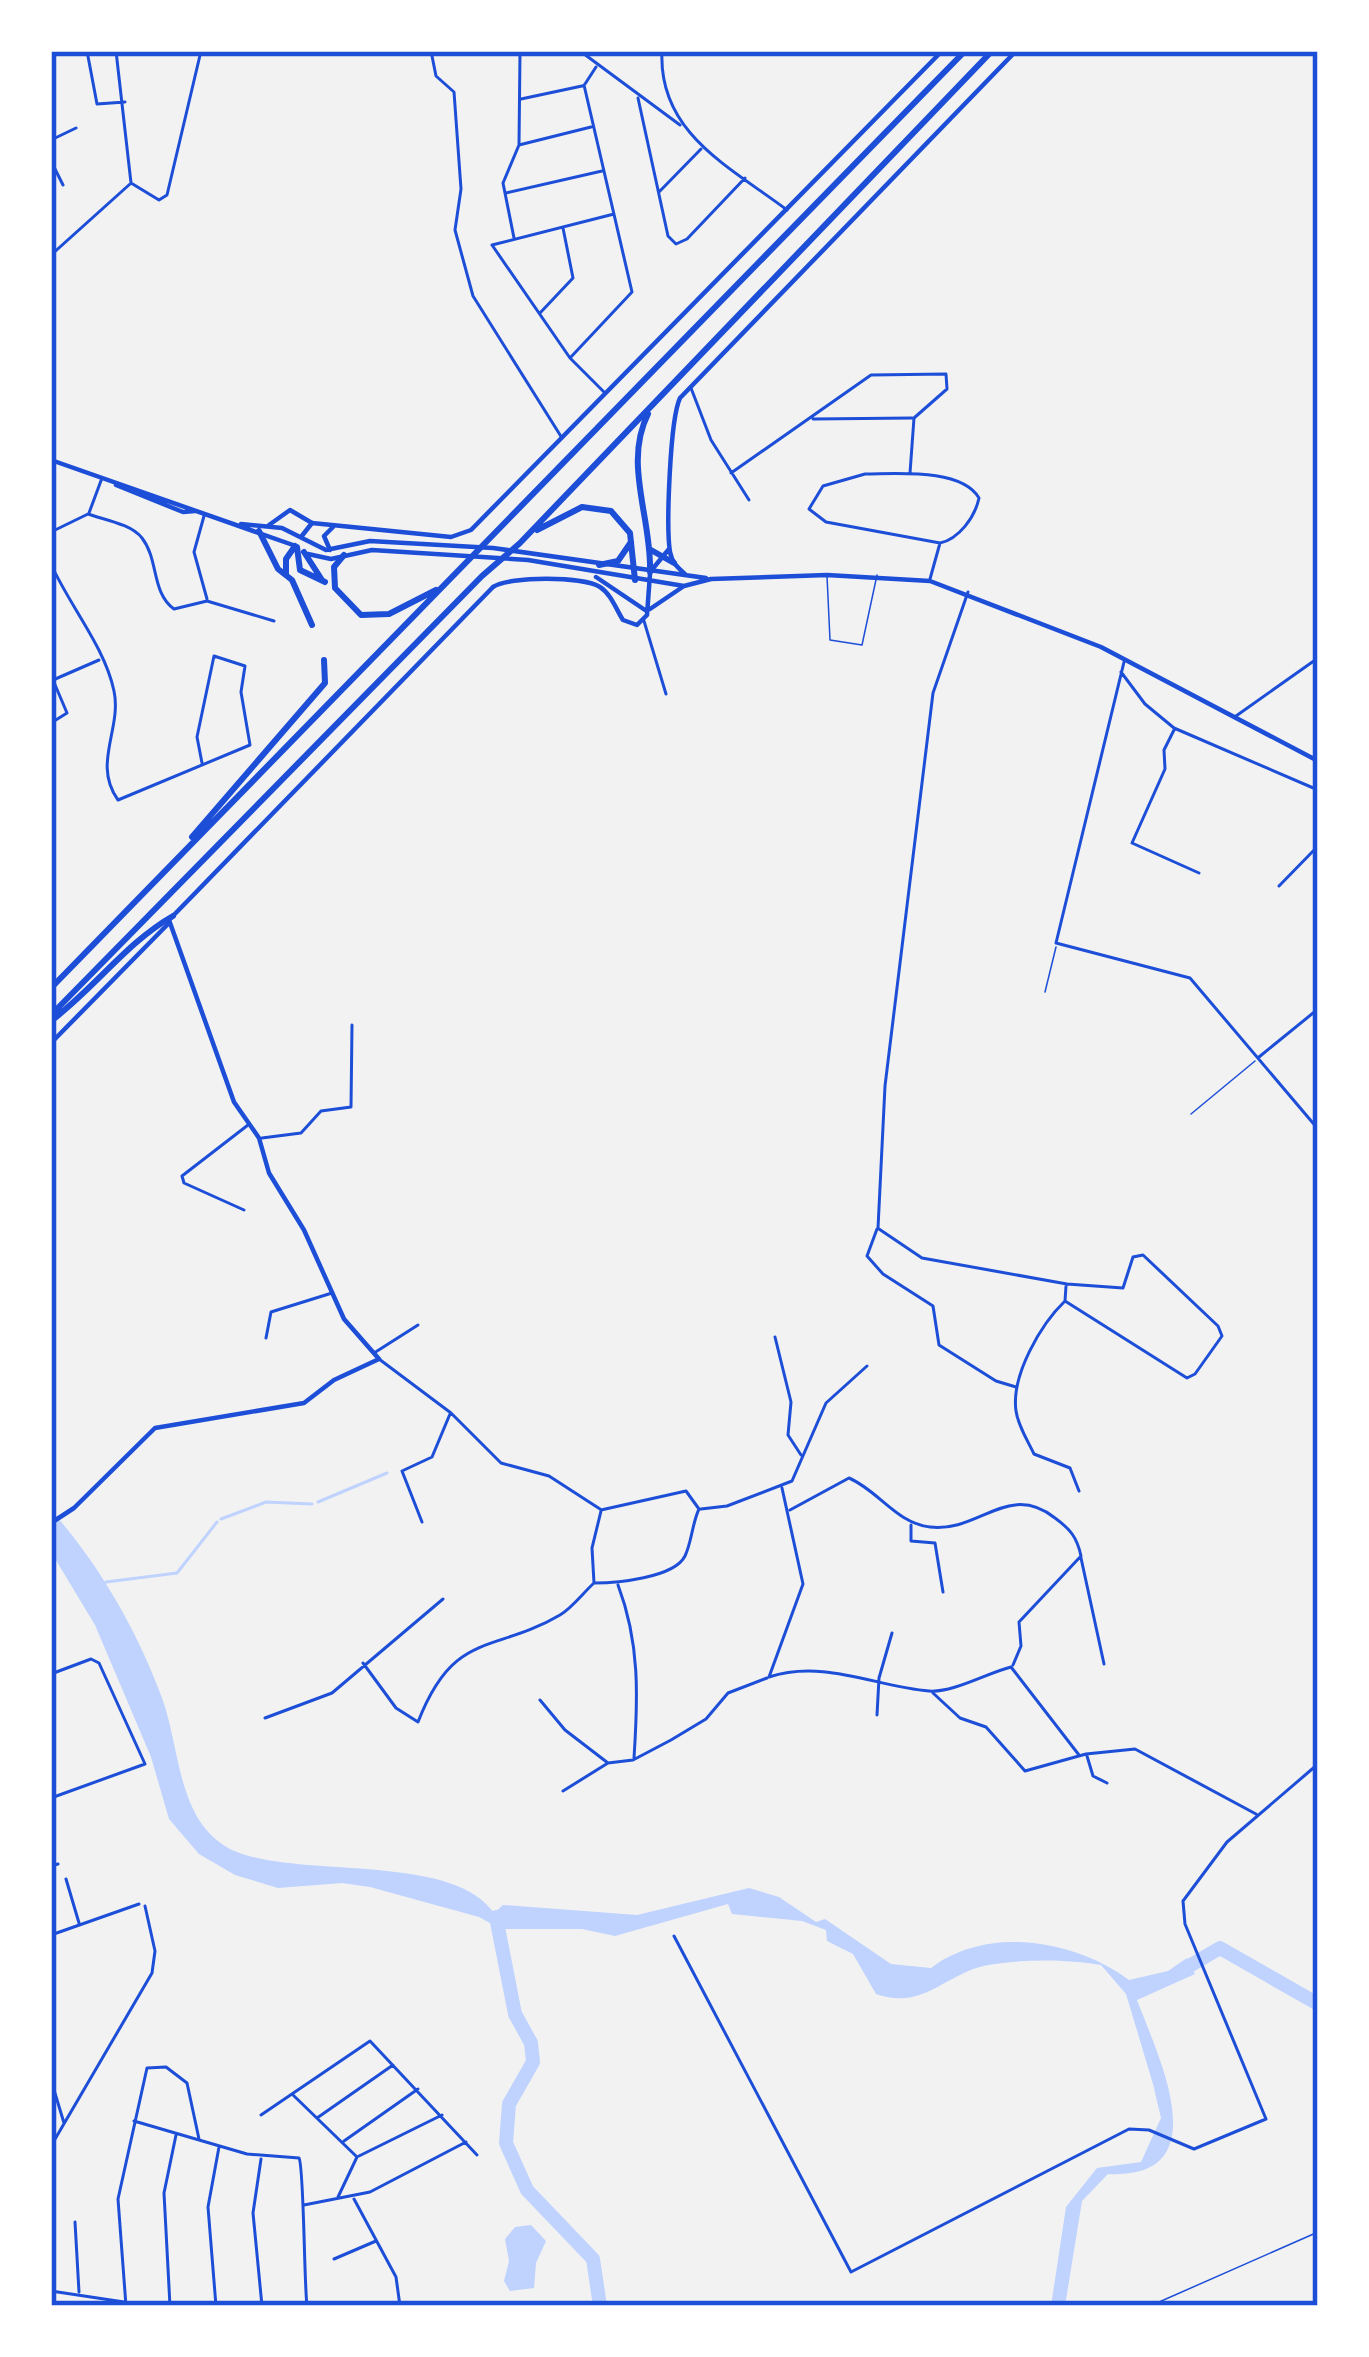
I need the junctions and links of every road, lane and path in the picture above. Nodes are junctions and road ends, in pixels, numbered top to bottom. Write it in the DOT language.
graph roads {
  1 [pos="87,51"];
  2 [pos="116,51"];
  3 [pos="201,51"];
  4 [pos="431,51"];
  5 [pos="580,51"];
  6 [pos="662,51"];
  7 [pos="942,51"];
  8 [pos="965,51"];
  9 [pos="992,51"];
  10 [pos="1016,51"];
  11 [pos="520,52"];
  12 [pos="597,65"];
  13 [pos="584,85"];
  14 [pos="638,98"];
  15 [pos="520,99"];
  16 [pos="124,103"];
  17 [pos="680,125"];
  18 [pos="593,127"];
  19 [pos="76,128"];
  20 [pos="51,140"];
  21 [pos="519,145"];
  22 [pos="702,147"];
  23 [pos="51,161"];
  24 [pos="604,170"];
  25 [pos="745,178"];
  26 [pos="131,183"];
  27 [pos="63,185"];
  28 [pos="659,192"];
  29 [pos="505,194"];
  30 [pos="788,210"];
  31 [pos="614,214"];
  32 [pos="562,227"];
  33 [pos="514,239"];
  34 [pos="51,255"];
  35 [pos="539,314"];
  36 [pos="570,358"];
  37 [pos="691,386"];
  38 [pos="607,394"];
  39 [pos="655,403"];
  40 [pos="914,418"];
  41 [pos="812,419"];
  42 [pos="562,440"];
  43 [pos="51,460"];
  44 [pos="731,473"];
  45 [pos="910,474"];
  46 [pos="102,478"];
  47 [pos="749,500"];
  48 [pos="88,514"];
  49 [pos="205,515"];
  50 [pos="312,523"];
  51 [pos="240,524"];
  52 [pos="269,525"];
  53 [pos="333,526"];
  54 [pos="259,531"];
  55 [pos="51,532"];
  56 [pos="631,538"];
  57 [pos="520,543"];
  58 [pos="940,543"];
  59 [pos="299,546"];
  60 [pos="670,547"];
  61 [pos="330,550"];
  62 [pos="651,550"];
  63 [pos="344,555"];
  64 [pos="664,559"];
  65 [pos="674,563"];
  66 [pos="51,564"];
  67 [pos="599,566"];
  68 [pos="635,570"];
  69 [pos="650,572"];
  70 [pos="286,574"];
  71 [pos="591,574"];
  72 [pos="827,574"];
  73 [pos="686,575"];
  74 [pos="877,575"];
  75 [pos="711,579"];
  76 [pos="635,580"];
  77 [pos="930,581"];
  78 [pos="650,582"];
  79 [pos="444,585"];
  80 [pos="684,586"];
  81 [pos="335,588"];
  82 [pos="968,592"];
  83 [pos="207,601"];
  84 [pos="645,617"];
  85 [pos="274,621"];
  86 [pos="312,626"];
  87 [pos="1318,658"];
  88 [pos="101,659"];
  89 [pos="324,659"];
  90 [pos="1125,660"];
  91 [pos="1120,670"];
  92 [pos="52,680"];
  93 [pos="666,694"];
  94 [pos="1234,717"];
  95 [pos="51,723"];
  96 [pos="1174,728"];
  97 [pos="1318,760"];
  98 [pos="202,763"];
  99 [pos="1318,790"];
  100 [pos="1318,846"];
  101 [pos="175,858"];
  102 [pos="1199,873"];
  103 [pos="1279,886"];
  104 [pos="173,916"];
  105 [pos="168,924"];
  106 [pos="1057,943"];
  107 [pos="51,988"];
  108 [pos="1045,992"];
  109 [pos="1318,1009"];
  110 [pos="51,1018"];
  111 [pos="352,1025"];
  112 [pos="51,1043"];
  113 [pos="1258,1059"];
  114 [pos="1191,1114"];
  115 [pos="249,1124"];
  116 [pos="1318,1129"];
  117 [pos="259,1138"];
  118 [pos="244,1210"];
  119 [pos="878,1228"];
  120 [pos="1066,1284"];
  121 [pos="333,1293"];
  122 [pos="1065,1301"];
  123 [pos="418,1325"];
  124 [pos="775,1337"];
  125 [pos="266,1338"];
  126 [pos="376,1356"];
  127 [pos="867,1366"];
  128 [pos="1016,1387"];
  129 [pos="451,1413"];
  130 [pos="802,1455"];
  131 [pos="782,1488"];
  132 [pos="1079,1491"];
  133 [pos="699,1509"];
  134 [pos="601,1510"];
  135 [pos="788,1511"];
  136 [pos="422,1522"];
  137 [pos="51,1523"];
  138 [pos="911,1523"];
  139 [pos="1081,1556"];
  140 [pos="594,1583"];
  141 [pos="617,1583"];
  142 [pos="943,1592"];
  143 [pos="443,1599"];
  144 [pos="892,1633"];
  145 [pos="363,1663"];
  146 [pos="1105,1664"];
  147 [pos="1011,1667"];
  148 [pos="51,1674"];
  149 [pos="769,1677"];
  150 [pos="879,1678"];
  151 [pos="932,1692"];
  152 [pos="540,1700"];
  153 [pos="877,1715"];
  154 [pos="265,1718"];
  155 [pos="1086,1754"];
  156 [pos="1079,1755"];
  157 [pos="633,1760"];
  158 [pos="608,1762"];
  159 [pos="1318,1764"];
  160 [pos="1107,1783"];
  161 [pos="562,1791"];
  162 [pos="51,1798"];
  163 [pos="1258,1815"];
  164 [pos="58,1864"];
  165 [pos="51,1866"];
  166 [pos="66,1879"];
  167 [pos="80,1925"];
  168 [pos="51,1936"];
  169 [pos="674,1936"];
  170 [pos="395,2063"];
  171 [pos="51,2080"];
  172 [pos="418,2089"];
  173 [pos="291,2093"];
  174 [pos="261,2115"];
  175 [pos="443,2115"];
  176 [pos="316,2120"];
  177 [pos="134,2121"];
  178 [pos="64,2123"];
  179 [pos="177,2132"];
  180 [pos="199,2139"];
  181 [pos="467,2141"];
  182 [pos="343,2143"];
  183 [pos="51,2146"];
  184 [pos="219,2146"];
  185 [pos="477,2155"];
  186 [pos="261,2156"];
  187 [pos="357,2157"];
  188 [pos="353,2197"];
  189 [pos="337,2199"];
  190 [pos="302,2205"];
  191 [pos="75,2222"];
  192 [pos="1318,2232"];
  193 [pos="378,2240"];
  194 [pos="334,2259"];
  195 [pos="51,2291"];
  196 [pos="80,2295"];
  197 [pos="126,2304"];
  198 [pos="170,2306"];
  199 [pos="216,2306"];
  200 [pos="262,2306"];
  201 [pos="307,2306"];
  202 [pos="400,2306"];
  203 [pos="1150,2306"];
  1 -- 16 [label="street"];
  2 -- 16 [label="street"];
  3 -- 26 [label="street"];
  4 -- 42 [label="street"];
  5 -- 12 [label="street"];
  6 -- 17 [label="street"];
  7 -- 30 [label="main road"];
  8 -- 79 [label="highway"];
  9 -- 39 [label="highway"];
  10 -- 37 [label="main road"];
  11 -- 15 [label="street"];
  12 -- 13 [label="street"];
  12 -- 14 [label="street"];
  13 -- 15 [label="street"];
  13 -- 18 [label="street"];
  14 -- 17 [label="street"];
  14 -- 28 [label="street"];
  15 -- 21 [label="street"];
  16 -- 26 [label="street"];
  17 -- 22 [label="street"];
  18 -- 21 [label="street"];
  18 -- 24 [label="street"];
  19 -- 20 [label="street"];
  21 -- 29 [label="street"];
  22 -- 25 [label="street"];
  22 -- 28 [label="street"];
  23 -- 27 [label="street"];
  24 -- 29 [label="street"];
  24 -- 31 [label="street"];
  25 -- 28 [label="street"];
  25 -- 30 [label="street"];
  26 -- 34 [label="street"];
  29 -- 33 [label="street"];
  30 -- 38 [label="main road"];
  31 -- 32 [label="street"];
  31 -- 36 [label="street"];
  32 -- 33 [label="street"];
  32 -- 35 [label="street"];
  33 -- 35 [label="street"];
  35 -- 36 [label="street"];
  36 -- 38 [label="street"];
  37 -- 44 [label="street"];
  37 -- 60 [label="main road"];
  38 -- 42 [label="main road"];
  39 -- 57 [label="highway"];
  39 -- 62 [label="highway"];
  40 -- 41 [label="street"];
  40 -- 41 [label="street"];
  40 -- 45 [label="street"];
  41 -- 44 [label="street"];
  42 -- 53 [label="main road"];
  43 -- 46 [label="main road"];
  44 -- 47 [label="street"];
  45 -- 58 [label="street"];
  45 -- 58 [label="street"];
  46 -- 48 [label="street"];
  46 -- 49 [label="main road"];
  48 -- 55 [label="street"];
  48 -- 83 [label="street"];
  49 -- 51 [label="main road"];
  49 -- 83 [label="street"];
  50 -- 52 [label="main road"];
  50 -- 53 [label="main road"];
  50 -- 59 [label="main road"];
  51 -- 52 [label="main road"];
  51 -- 54 [label="main road"];
  52 -- 59 [label="main road"];
  53 -- 61 [label="main road"];
  54 -- 59 [label="main road"];
  54 -- 70 [label="highway"];
  56 -- 57 [label="highway"];
  56 -- 67 [label="highway"];
  56 -- 68 [label="highway"];
  57 -- 110 [label="highway"];
  58 -- 77 [label="street"];
  59 -- 61 [label="main road"];
  59 -- 63 [label="main road"];
  59 -- 70 [label="highway"];
  59 -- 81 [label="highway"];
  60 -- 64 [label="main road"];
  60 -- 65 [label="main road"];
  61 -- 67 [label="main road"];
  62 -- 64 [label="highway"];
  62 -- 69 [label="highway"];
  63 -- 71 [label="main road"];
  63 -- 81 [label="highway"];
  64 -- 65 [label="highway"];
  64 -- 69 [label="main road"];
  65 -- 73 [label="main road"];
  66 -- 88 [label="street"];
  67 -- 68 [label="main road"];
  68 -- 69 [label="main road"];
  68 -- 76 [label="highway"];
  69 -- 73 [label="main road"];
  69 -- 78 [label="main road"];
  70 -- 86 [label="highway"];
  71 -- 76 [label="main road"];
  71 -- 84 [label="main road"];
  72 -- 74 [label="main road"];
  72 -- 74 [label="lane"];
  72 -- 75 [label="main road"];
  73 -- 75 [label="main road"];
  74 -- 77 [label="main road"];
  75 -- 80 [label="main road"];
  76 -- 78 [label="main road"];
  77 -- 82 [label="main road"];
  78 -- 80 [label="main road"];
  78 -- 84 [label="main road"];
  79 -- 81 [label="highway"];
  79 -- 101 [label="highway"];
  80 -- 84 [label="main road"];
  82 -- 90 [label="main road"];
  82 -- 119 [label="street"];
  83 -- 85 [label="street"];
  84 -- 93 [label="street"];
  84 -- 104 [label="main road"];
  87 -- 94 [label="street"];
  88 -- 92 [label="street"];
  88 -- 98 [label="street"];
  89 -- 101 [label="highway"];
  90 -- 91 [label="street"];
  90 -- 94 [label="main road"];
  91 -- 96 [label="street"];
  91 -- 106 [label="street"];
  92 -- 95 [label="street"];
  94 -- 97 [label="main road"];
  96 -- 99 [label="street"];
  96 -- 102 [label="street"];
  98 -- 98 [label="street"];
  100 -- 103 [label="street"];
  101 -- 107 [label="highway"];
  104 -- 105 [label="main road"];
  104 -- 110 [label="highway"];
  105 -- 112 [label="main road"];
  105 -- 115 [label="main road"];
  106 -- 108 [label="lane"];
  106 -- 113 [label="street"];
  109 -- 113 [label="street"];
  111 -- 117 [label="street"];
  113 -- 114 [label="lane"];
  113 -- 116 [label="street"];
  115 -- 117 [label="main road"];
  115 -- 118 [label="street"];
  117 -- 121 [label="main road"];
  119 -- 120 [label="street"];
  119 -- 128 [label="street"];
  120 -- 122 [label="street"];
  120 -- 122 [label="street"];
  121 -- 125 [label="street"];
  121 -- 126 [label="main road"];
  122 -- 128 [label="street"];
  123 -- 126 [label="street"];
  124 -- 130 [label="street"];
  126 -- 129 [label="street"];
  126 -- 137 [label="main road"];
  127 -- 130 [label="street"];
  128 -- 132 [label="street"];
  129 -- 134 [label="street"];
  129 -- 136 [label="street"];
  130 -- 131 [label="street"];
  131 -- 133 [label="street"];
  131 -- 135 [label="street"];
  133 -- 134 [label="street"];
  133 -- 141 [label="street"];
  134 -- 140 [label="street"];
  135 -- 138 [label="street"];
  135 -- 149 [label="street"];
  138 -- 139 [label="street"];
  138 -- 142 [label="street"];
  139 -- 146 [label="street"];
  139 -- 147 [label="street"];
  140 -- 141 [label="street"];
  140 -- 145 [label="street"];
  141 -- 157 [label="street"];
  143 -- 145 [label="street"];
  144 -- 150 [label="street"];
  145 -- 154 [label="street"];
  147 -- 151 [label="street"];
  147 -- 156 [label="street"];
  148 -- 162 [label="street"];
  149 -- 150 [label="street"];
  149 -- 157 [label="street"];
  150 -- 151 [label="street"];
  150 -- 153 [label="street"];
  151 -- 156 [label="street"];
  152 -- 158 [label="street"];
  155 -- 156 [label="street"];
  155 -- 160 [label="street"];
  155 -- 163 [label="street"];
  157 -- 158 [label="street"];
  158 -- 161 [label="street"];
  159 -- 163 [label="street"];
  163 -- 169 [label="street"];
  164 -- 165 [label="street"];
  166 -- 167 [label="street"];
  167 -- 168 [label="street"];
  167 -- 178 [label="street"];
  170 -- 172 [label="street"];
  170 -- 173 [label="street"];
  170 -- 176 [label="street"];
  171 -- 178 [label="street"];
  172 -- 175 [label="street"];
  172 -- 182 [label="street"];
  173 -- 174 [label="street"];
  173 -- 176 [label="street"];
  175 -- 181 [label="street"];
  175 -- 187 [label="street"];
  176 -- 182 [label="street"];
  177 -- 179 [label="street"];
  177 -- 180 [label="street"];
  177 -- 197 [label="street"];
  178 -- 183 [label="street"];
  179 -- 180 [label="street"];
  179 -- 198 [label="street"];
  180 -- 184 [label="street"];
  181 -- 185 [label="street"];
  181 -- 188 [label="street"];
  182 -- 187 [label="street"];
  184 -- 186 [label="street"];
  184 -- 199 [label="street"];
  186 -- 190 [label="street"];
  186 -- 200 [label="street"];
  187 -- 189 [label="street"];
  188 -- 189 [label="street"];
  188 -- 193 [label="street"];
  189 -- 190 [label="street"];
  190 -- 201 [label="street"];
  191 -- 196 [label="street"];
  192 -- 203 [label="lane"];
  193 -- 194 [label="street"];
  193 -- 202 [label="street"];
  195 -- 196 [label="street"];
  196 -- 197 [label="street"];
}
